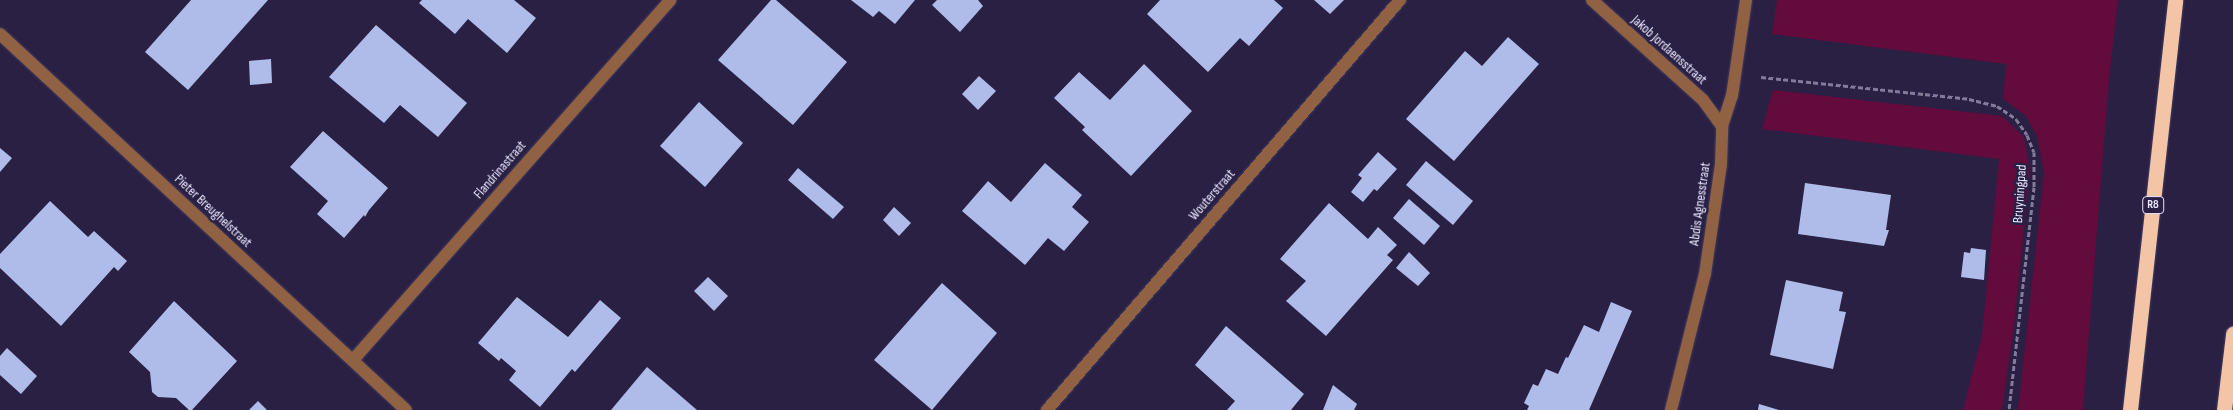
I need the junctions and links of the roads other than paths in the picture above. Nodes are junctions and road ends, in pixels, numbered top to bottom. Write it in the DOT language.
graph roads {
  1 [pos="670,0"];
  2 [pos="1400,0"];
  3 [pos="1592,0"];
  4 [pos="1746,0"];
  5 [pos="2175,0"];
  6 [pos="0,34"];
  7 [pos="1722,126"];
  8 [pos="2233,334"];
  9 [pos="353,360"];
  10 [pos="406,410"];
  11 [pos="1047,410"];
  12 [pos="1670,410"];
  13 [pos="2130,410"];
  14 [pos="2224,410"];
  1 -- 9 [label="street, Flandrinastraat"];
  2 -- 11 [label="street, Wouterstraat"];
  3 -- 7 [label="street, Jakob Jordaensstraat"];
  4 -- 7 [label="street, Abdis Agnesstraat"];
  5 -- 13 [label="highway, R8"];
  6 -- 9 [label="street, Pieter Breughelstraat"];
  7 -- 12 [label="street, Abdis Agnesstraat"];
  8 -- 14 [label="highway"];
  9 -- 10 [label="street, Pieter Breughelstraat"];
}
